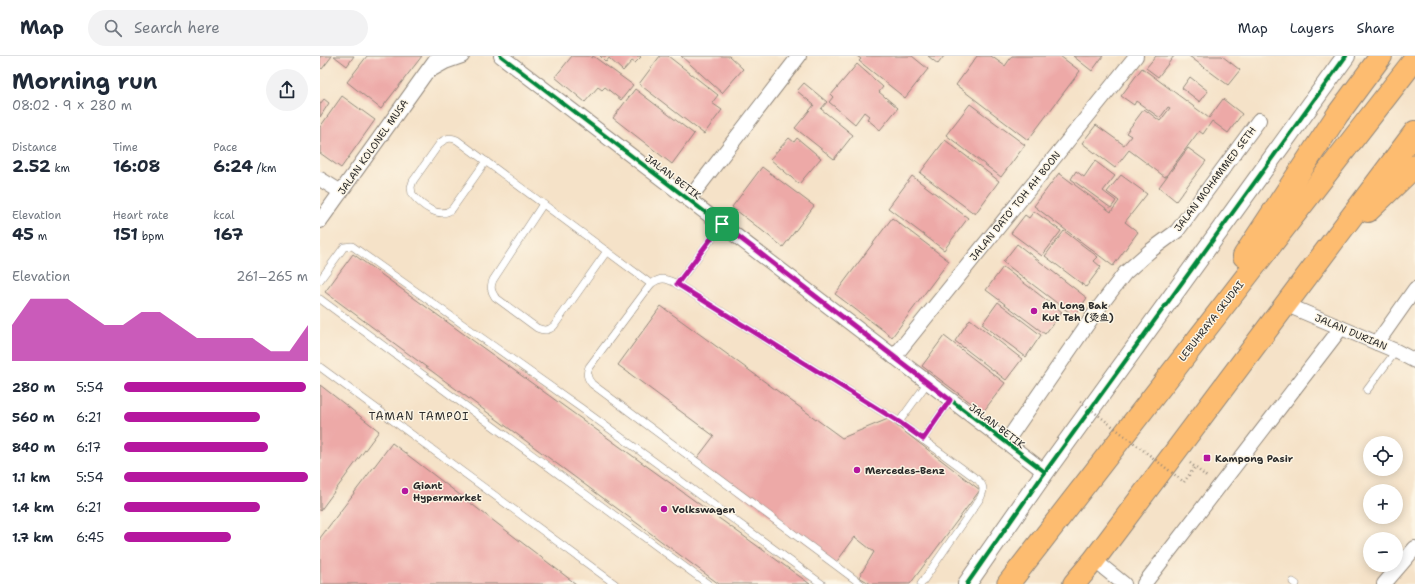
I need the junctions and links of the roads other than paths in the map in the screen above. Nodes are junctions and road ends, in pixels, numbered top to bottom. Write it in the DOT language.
graph roads {
  1 [pos="438,56"];
  2 [pos="462,56"];
  3 [pos="501,56"];
  4 [pos="799,56"];
  5 [pos="1136,56"];
  6 [pos="1346,56"];
  7 [pos="1381,56"];
  8 [pos="1415,59"];
  9 [pos="518,61"];
  10 [pos="425,74"];
  11 [pos="1259,120"];
  12 [pos="1415,132"];
  13 [pos="486,161"];
  14 [pos="1410,174"];
  15 [pos="320,179"];
  16 [pos="341,192"];
  17 [pos="689,199"];
  18 [pos="543,204"];
  19 [pos="320,221"];
  20 [pos="722,224"];
  21 [pos="1327,248"];
  22 [pos="607,251"];
  23 [pos="320,280"];
  24 [pos="651,284"];
  25 [pos="677,284"];
  26 [pos="1415,289"];
  27 [pos="320,299"];
  28 [pos="1287,305"];
  29 [pos="1207,326"];
  30 [pos="1341,328"];
  31 [pos="1377,343"];
  32 [pos="1396,351"];
  33 [pos="894,357"];
  34 [pos="1415,361"];
  35 [pos="320,367"];
  36 [pos="928,382"];
  37 [pos="1368,390"];
  38 [pos="950,400"];
  39 [pos="899,422"];
  40 [pos="923,439"];
  41 [pos="1006,442"];
  42 [pos="1045,472"];
  43 [pos="1415,548"];
  44 [pos="1094,560"];
  45 [pos="615,584"];
  46 [pos="708,584"];
  47 [pos="822,584"];
  48 [pos="861,584"];
  49 [pos="921,584"];
  50 [pos="967,584"];
  51 [pos="1008,584"];
  52 [pos="1074,584"];
  53 [pos="1124,584"];
  54 [pos="1144,584"];
  55 [pos="1384,584"];
  1 -- 10 [label="street, JALAN KOLONEL MUSA"];
  2 -- 10 [label="street, JALAN KOLONEL MUSA"];
  3 -- 9 [label="street, JALAN BETIK"];
  4 -- 17 [label="street"];
  5 -- 33 [label="street, JALAN DATO' TOH AH BOON"];
  6 -- 42 [label="street"];
  7 -- 29 [label="highway"];
  8 -- 29 [label="highway, LEBUHRAYA SKUDAI"];
  9 -- 17 [label="street, JALAN BETIK"];
  10 -- 16 [label="street, JALAN KOLONEL MUSA"];
  11 -- 41 [label="street, JALAN MOHAMMED SETH"];
  12 -- 21 [label="highway"];
  13 -- 13 [label="lane"];
  13 -- 18 [label="lane"];
  14 -- 21 [label="highway"];
  15 -- 16 [label="street"];
  16 -- 19 [label="street, JALAN KOLONEL MUSA"];
  17 -- 20 [label="street, JALAN BETIK"];
  18 -- 22 [label="lane"];
  18 -- 22 [label="lane"];
  20 -- 25 [label="lane"];
  20 -- 33 [label="street, JALAN BETIK"];
  21 -- 28 [label="highway"];
  22 -- 24 [label="lane"];
  23 -- 47 [label="lane"];
  24 -- 25 [label="lane"];
  24 -- 48 [label="lane"];
  25 -- 39 [label="lane"];
  26 -- 31 [label="street"];
  27 -- 46 [label="lane"];
  28 -- 30 [label="street, JALAN DURIAN"];
  28 -- 44 [label="highway"];
  29 -- 51 [label="highway, LEBUHRAYA SKUDAI"];
  30 -- 31 [label="street, JALAN DURIAN"];
  30 -- 54 [label="street"];
  31 -- 32 [label="street, JALAN DURIAN"];
  32 -- 34 [label="street, JALAN DURIAN"];
  32 -- 37 [label="lane"];
  33 -- 36 [label="street, JALAN BETIK"];
  35 -- 45 [label="lane"];
  36 -- 38 [label="street, JALAN BETIK"];
  36 -- 39 [label="lane"];
  38 -- 40 [label="lane"];
  38 -- 41 [label="street, JALAN BETIK"];
  39 -- 40 [label="lane"];
  40 -- 49 [label="lane"];
  41 -- 42 [label="street, JALAN BETIK"];
  42 -- 50 [label="street"];
  43 -- 55 [label="street"];
  44 -- 52 [label="highway"];
  44 -- 53 [label="street"];
}
